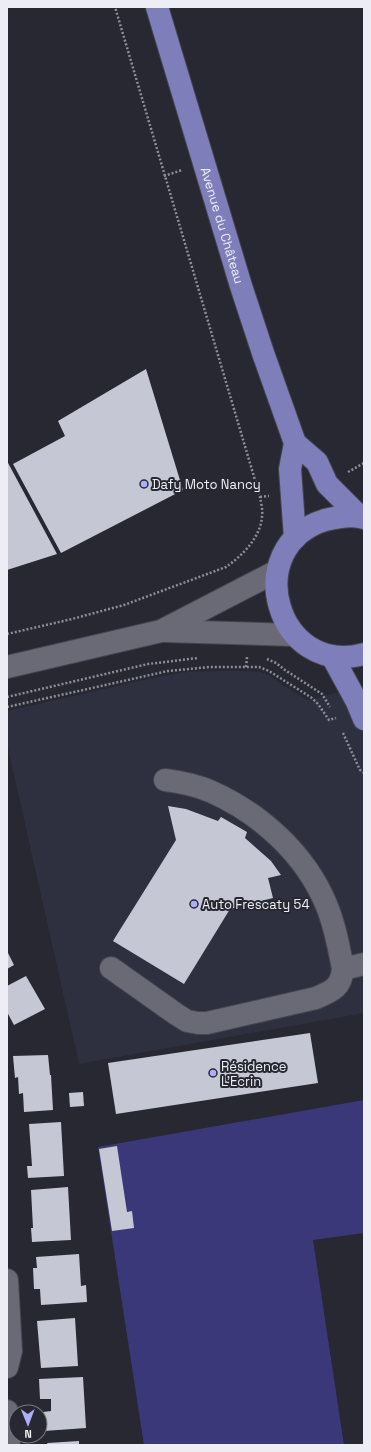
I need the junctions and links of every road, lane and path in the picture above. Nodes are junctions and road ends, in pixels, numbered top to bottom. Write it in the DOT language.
graph roads {
  1 [pos="115,7"];
  2 [pos="157,7"];
  3 [pos="294,443"];
  4 [pos="364,463"];
  5 [pos="345,474"];
  6 [pos="362,518"];
  7 [pos="295,538"];
  8 [pos="277,571"];
  9 [pos="162,631"];
  10 [pos="7,634"];
  11 [pos="294,635"];
  12 [pos="364,654"];
  13 [pos="332,656"];
  14 [pos="240,657"];
  15 [pos="252,657"];
  16 [pos="205,658"];
  17 [pos="263,658"];
  18 [pos="7,667"];
  19 [pos="7,697"];
  20 [pos="7,707"];
  21 [pos="336,718"];
  22 [pos="364,719"];
  23 [pos="339,724"];
  24 [pos="342,731"];
  25 [pos="364,773"];
  26 [pos="165,780"];
  27 [pos="364,964"];
  28 [pos="112,968"];
  29 [pos="343,969"];
  30 [pos="7,1280"];
  31 [pos="7,1367"];
  32 [pos="7,1410"];
  33 [pos="9,1445"];
  1 -- 10 [label="path"];
  2 -- 3 [label="main road, Avenue du Château"];
  3 -- 6 [label="main road"];
  3 -- 7 [label="main road, Avenue du Château"];
  4 -- 5 [label="path"];
  6 -- 7 [label="main road"];
  7 -- 8 [label="main road"];
  8 -- 9 [label="street"];
  8 -- 11 [label="main road"];
  9 -- 11 [label="street"];
  9 -- 18 [label="street"];
  11 -- 13 [label="main road"];
  12 -- 13 [label="main road"];
  13 -- 22 [label="main road"];
  14 -- 15 [label="path"];
  16 -- 19 [label="path"];
  17 -- 21 [label="path"];
  20 -- 21 [label="path"];
  21 -- 23 [label="path"];
  24 -- 25 [label="path"];
  26 -- 29 [label="street"];
  27 -- 29 [label="street"];
  28 -- 29 [label="street"];
  30 -- 31 [label="street"];
  32 -- 33 [label="street"];
}
